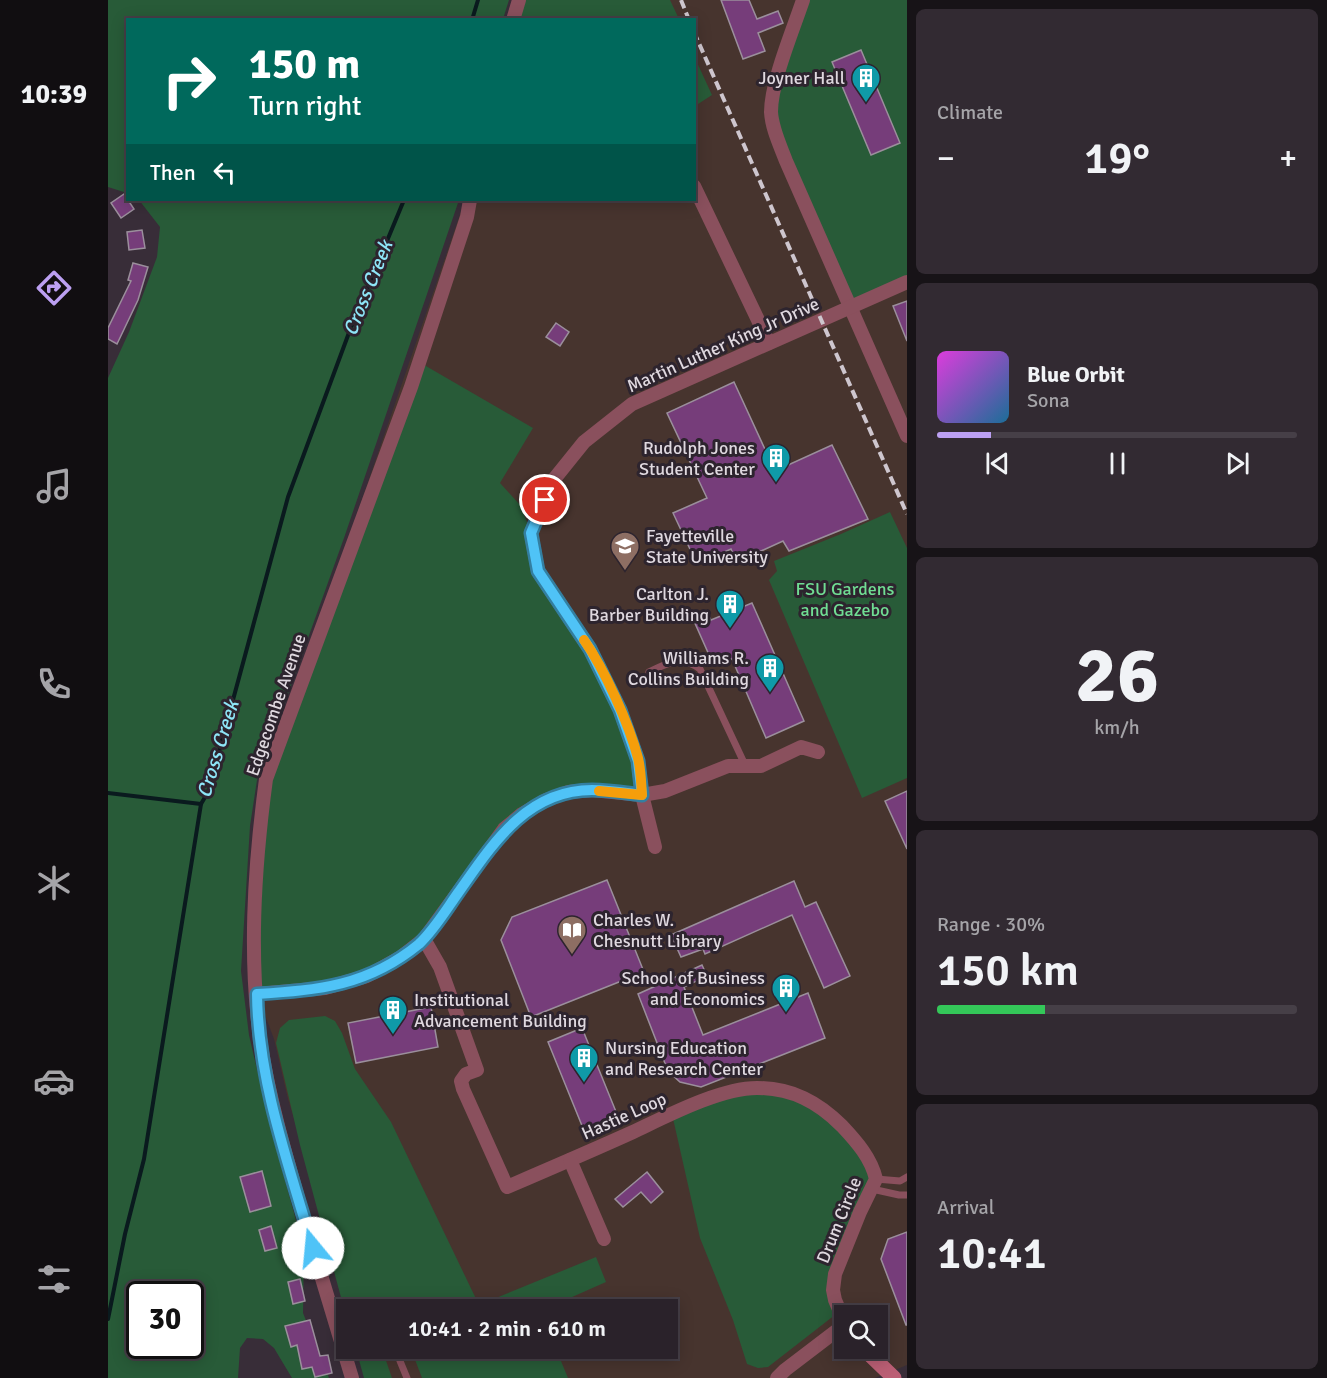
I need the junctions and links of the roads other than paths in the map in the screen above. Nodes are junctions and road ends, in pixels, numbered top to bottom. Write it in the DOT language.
graph roads {
  1 [pos="519,0"];
  2 [pos="803,0"];
  3 [pos="514,18"];
  4 [pos="696,190"];
  5 [pos="471,201"];
  6 [pos="907,282"];
  7 [pos="851,307"];
  8 [pos="769,343"];
  9 [pos="907,436"];
  10 [pos="648,672"];
  11 [pos="818,752"];
  12 [pos="746,767"];
  13 [pos="642,795"];
  14 [pos="656,847"];
  15 [pos="424,939"];
  16 [pos="257,994"];
  17 [pos="693,1105"];
  18 [pos="570,1160"];
  19 [pos="907,1178"];
  20 [pos="874,1184"];
  21 [pos="907,1195"];
  22 [pos="604,1239"];
  23 [pos="837,1305"];
  24 [pos="834,1331"];
  25 [pos="874,1359"];
  26 [pos="400,1361"];
  27 [pos="352,1378"];
  28 [pos="407,1378"];
  29 [pos="777,1378"];
  30 [pos="894,1378"];
  1 -- 3 [label="street"];
  2 -- 7 [label="street"];
  4 -- 8 [label="street"];
  5 -- 16 [label="street, Edgecombe Avenue"];
  6 -- 7 [label="street, Martin Luther King Jr Drive"];
  7 -- 8 [label="street, Martin Luther King Jr Drive"];
  7 -- 9 [label="street"];
  8 -- 13 [label="street, Martin Luther King Jr Drive"];
  10 -- 12 [label="lane"];
  11 -- 12 [label="street"];
  12 -- 13 [label="street"];
  13 -- 14 [label="street, Martin Luther King Jr Drive"];
  13 -- 15 [label="street"];
  15 -- 16 [label="street"];
  15 -- 18 [label="street, Hastie Loop"];
  16 -- 27 [label="street, Edgecombe Avenue"];
  17 -- 18 [label="street, Hastie Loop"];
  17 -- 20 [label="street, Drum Circle"];
  18 -- 22 [label="street"];
  19 -- 20 [label="lane"];
  20 -- 21 [label="lane"];
  20 -- 23 [label="street, Drum Circle"];
  24 -- 29 [label="street"];
  25 -- 30 [label="street"];
  26 -- 28 [label="lane"];
}
